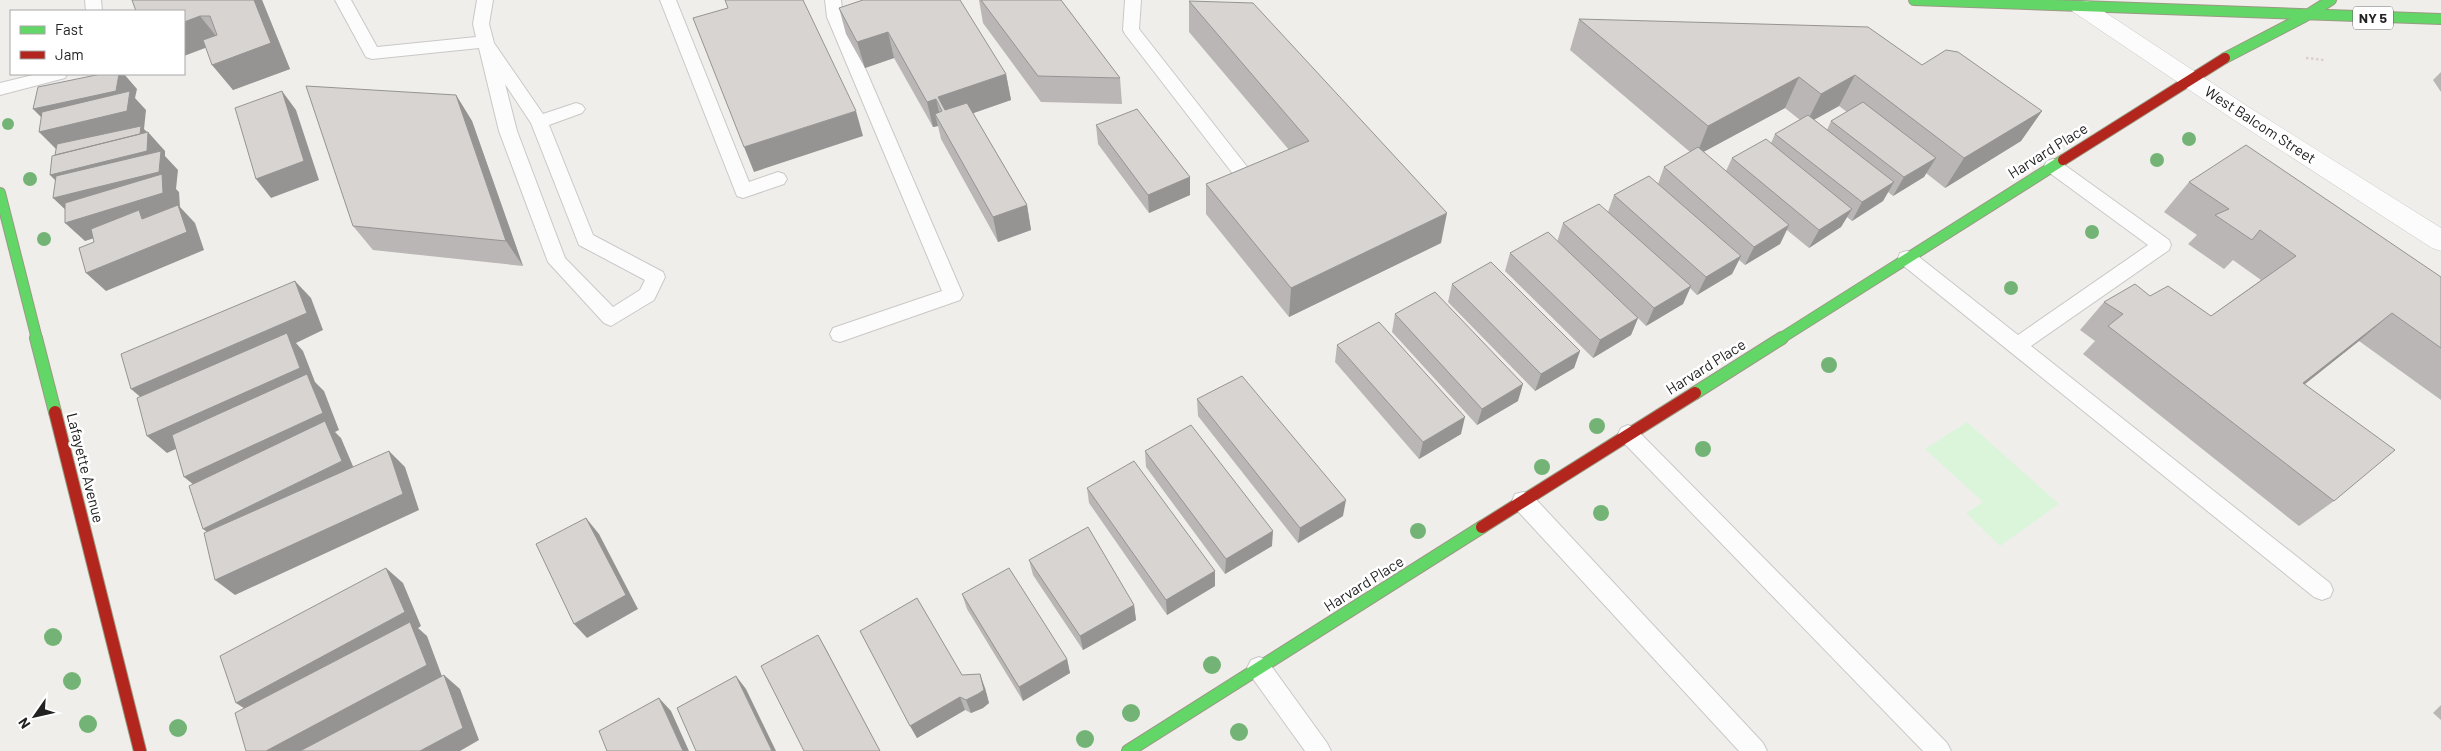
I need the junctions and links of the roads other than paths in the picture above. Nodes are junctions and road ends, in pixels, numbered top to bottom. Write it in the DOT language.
graph roads {
  1 [pos="343,0"];
  2 [pos="485,0"];
  3 [pos="668,0"];
  4 [pos="833,0"];
  5 [pos="1133,0"];
  6 [pos="1914,0"];
  7 [pos="2332,0"];
  8 [pos="2080,6"];
  9 [pos="2304,17"];
  10 [pos="2441,20"];
  11 [pos="485,42"];
  12 [pos="55,75"];
  13 [pos="2190,79"];
  14 [pos="0,89"];
  15 [pos="576,109"];
  16 [pos="539,122"];
  17 [pos="2053,166"];
  18 [pos="1246,178"];
  19 [pos="778,179"];
  20 [pos="0,193"];
  21 [pos="2441,241"];
  22 [pos="1907,258"];
  23 [pos="840,334"];
  24 [pos="2017,346"];
  25 [pos="1628,434"];
  26 [pos="1523,501"];
  27 [pos="2322,590"];
  28 [pos="1260,668"];
  29 [pos="140,751"];
  30 [pos="1128,751"];
  31 [pos="1319,751"];
  32 [pos="1755,751"];
  33 [pos="1939,751"];
  1 -- 11 [label="lane"];
  2 -- 11 [label="lane"];
  3 -- 19 [label="lane"];
  4 -- 23 [label="lane"];
  5 -- 18 [label="lane"];
  6 -- 8 [label="street, NY 5"];
  7 -- 9 [label="street, Harvard Place"];
  8 -- 9 [label="street, NY 5"];
  8 -- 13 [label="street, West Balcom Street"];
  9 -- 10 [label="street, NY 5"];
  9 -- 13 [label="street, Harvard Place"];
  11 -- 16 [label="lane"];
  11 -- 16 [label="lane"];
  12 -- 14 [label="lane"];
  13 -- 17 [label="street, Harvard Place"];
  13 -- 21 [label="street, West Balcom Street"];
  15 -- 16 [label="lane"];
  17 -- 22 [label="street, Harvard Place"];
  17 -- 24 [label="lane"];
  20 -- 29 [label="street, Lafayette Avenue"];
  22 -- 24 [label="lane"];
  22 -- 25 [label="street, Harvard Place"];
  24 -- 27 [label="lane"];
  25 -- 26 [label="street, Harvard Place"];
  25 -- 33 [label="lane"];
  26 -- 28 [label="street, Harvard Place"];
  26 -- 32 [label="lane"];
  28 -- 30 [label="street, Harvard Place"];
  28 -- 31 [label="lane"];
}
